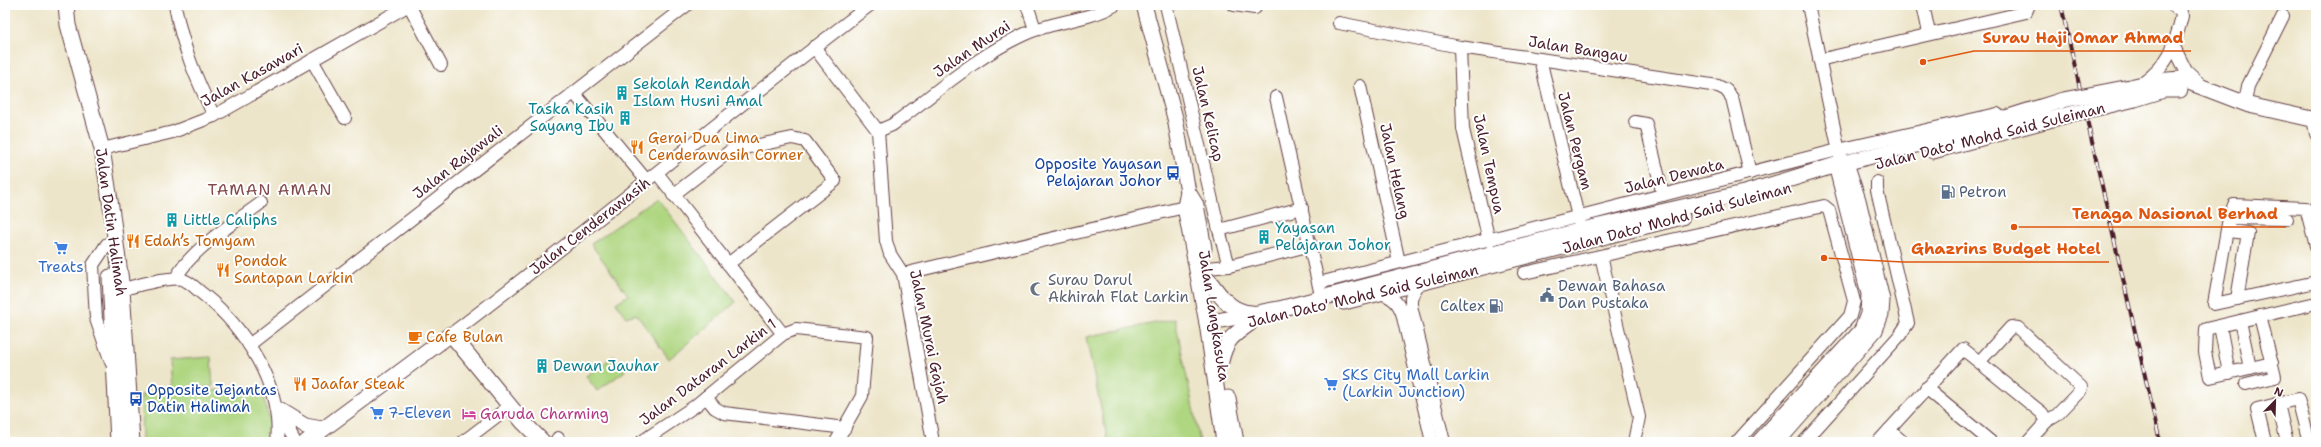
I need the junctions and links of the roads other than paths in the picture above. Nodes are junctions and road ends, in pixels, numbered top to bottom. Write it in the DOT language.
graph roads {
  1 [pos="59,5"];
  2 [pos="66,5"];
  3 [pos="176,5"];
  4 [pos="409,5"];
  5 [pos="687,5"];
  6 [pos="870,5"];
  7 [pos="1027,5"];
  8 [pos="1115,5"];
  9 [pos="1144,5"];
  10 [pos="1166,5"];
  11 [pos="1234,5"];
  12 [pos="1808,5"];
  13 [pos="1923,5"];
  14 [pos="2179,7"];
  15 [pos="1255,8"];
  16 [pos="2027,8"];
  17 [pos="2283,16"];
  18 [pos="1339,23"];
  19 [pos="1035,29"];
  20 [pos="1929,33"];
  21 [pos="814,47"];
  22 [pos="1460,47"];
  23 [pos="2174,47"];
  24 [pos="1540,59"];
  25 [pos="312,60"];
  26 [pos="1819,60"];
  27 [pos="442,65"];
  28 [pos="1360,86"];
  29 [pos="2202,86"];
  30 [pos="2136,90"];
  31 [pos="574,93"];
  32 [pos="1276,97"];
  33 [pos="2245,103"];
  34 [pos="214,116"];
  35 [pos="345,118"];
  36 [pos="1635,122"];
  37 [pos="2315,125"];
  38 [pos="878,131"];
  39 [pos="102,149"];
  40 [pos="1841,163"];
  41 [pos="1750,173"];
  42 [pos="657,174"];
  43 [pos="647,181"];
  44 [pos="1877,182"];
  45 [pos="674,195"];
  46 [pos="1663,195"];
  47 [pos="1190,201"];
  48 [pos="261,203"];
  49 [pos="1302,208"];
  50 [pos="2229,218"];
  51 [pos="2287,219"];
  52 [pos="1580,224"];
  53 [pos="1219,230"];
  54 [pos="2227,231"];
  55 [pos="1310,245"];
  56 [pos="2316,246"];
  57 [pos="1494,252"];
  58 [pos="1601,256"];
  59 [pos="1399,262"];
  60 [pos="728,264"];
  61 [pos="1229,266"];
  62 [pos="1524,273"];
  63 [pos="902,274"];
  64 [pos="1208,275"];
  65 [pos="176,278"];
  66 [pos="2316,282"];
  67 [pos="1418,284"];
  68 [pos="1901,287"];
  69 [pos="122,289"];
  70 [pos="1320,291"];
  71 [pos="1874,291"];
  72 [pos="1382,294"];
  73 [pos="1852,295"];
  74 [pos="2237,299"];
  75 [pos="2316,303"];
  76 [pos="2260,316"];
  77 [pos="1254,319"];
  78 [pos="2240,321"];
  79 [pos="1212,326"];
  80 [pos="2220,326"];
  81 [pos="451,334"];
  82 [pos="783,334"];
  83 [pos="249,345"];
  84 [pos="1221,361"];
  85 [pos="1980,361"];
  86 [pos="2272,363"];
  87 [pos="2250,368"];
  88 [pos="2229,373"];
  89 [pos="2246,384"];
  90 [pos="1926,388"];
  91 [pos="706,397"];
  92 [pos="2278,404"];
  93 [pos="510,406"];
  94 [pos="276,409"];
  95 [pos="1764,412"];
  96 [pos="2047,421"];
  97 [pos="523,422"];
  98 [pos="1783,426"];
  99 [pos="845,428"];
  100 [pos="322,430"];
  101 [pos="1889,430"];
  102 [pos="118,442"];
  103 [pos="132,442"];
  104 [pos="277,442"];
  105 [pos="295,442"];
  106 [pos="306,442"];
  107 [pos="463,442"];
  108 [pos="532,442"];
  109 [pos="543,442"];
  110 [pos="641,442"];
  111 [pos="836,442"];
  112 [pos="933,442"];
  113 [pos="1224,442"];
  114 [pos="1236,442"];
  115 [pos="1432,442"];
  116 [pos="1444,442"];
  117 [pos="1634,442"];
  118 [pos="1737,442"];
  119 [pos="1759,442"];
  120 [pos="1777,442"];
  121 [pos="1804,442"];
  122 [pos="1878,442"];
  123 [pos="1903,442"];
  124 [pos="1991,442"];
  125 [pos="2028,442"];
  126 [pos="2265,442"];
  127 [pos="2287,442"];
  128 [pos="2309,442"];
  1 -- 102 [label="main road, Jalan Datin Halimah"];
  2 -- 39 [label="main road, Jalan Datin Halimah"];
  3 -- 34 [label="street"];
  4 -- 25 [label="street, Jalan Kasawari"];
  4 -- 27 [label="street"];
  5 -- 31 [label="street, Jalan Rajawali"];
  6 -- 21 [label="street, Jalan Cenderawasih"];
  7 -- 19 [label="street"];
  8 -- 19 [label="street, Jalan Murai"];
  9 -- 47 [label="main road, Jalan Langkasuka"];
  10 -- 53 [label="street, Jalan Kelicap"];
  11 -- 15 [label="street"];
  12 -- 26 [label="street"];
  13 -- 20 [label="street"];
  14 -- 23 [label="street"];
  16 -- 20 [label="street"];
  17 -- 33 [label="street"];
  18 -- 22 [label="street, Jalan Bangau"];
  19 -- 38 [label="street, Jalan Murai"];
  20 -- 26 [label="street"];
  21 -- 38 [label="street"];
  21 -- 42 [label="street, Jalan Cenderawasih"];
  22 -- 24 [label="street, Jalan Bangau"];
  22 -- 57 [label="street, Jalan Tempua"];
  23 -- 29 [label="street"];
  23 -- 30 [label="street"];
  24 -- 41 [label="street, Jalan Bangau"];
  24 -- 52 [label="street, Jalan Pergam"];
  25 -- 34 [label="street, Jalan Kasawari"];
  25 -- 35 [label="street"];
  26 -- 40 [label="street"];
  28 -- 59 [label="street, Jalan Helang"];
  29 -- 30 [label="main road"];
  29 -- 33 [label="main road"];
  30 -- 37 [label="main road"];
  30 -- 40 [label="main road, Jalan Dato' Mohd Said Suleiman, bridge"];
  30 -- 40 [label="main road, Jalan Dato' Mohd Said Suleiman, bridge"];
  31 -- 43 [label="street"];
  31 -- 83 [label="street, Jalan Rajawali"];
  32 -- 49 [label="street"];
  33 -- 37 [label="main road"];
  34 -- 39 [label="street, Jalan Kasawari"];
  36 -- 46 [label="street"];
  38 -- 63 [label="street, Jalan Murai Gajah"];
  39 -- 69 [label="main road, Jalan Datin Halimah"];
  40 -- 41 [label="street, Jalan Dewata"];
  40 -- 52 [label="main road, Jalan Dato' Mohd Said Suleiman"];
  40 -- 57 [label="main road, Jalan Dato' Mohd Said Suleiman"];
  40 -- 71 [label="main road"];
  41 -- 46 [label="street, Jalan Dewata"];
  42 -- 43 [label="street, Jalan Cenderawasih"];
  42 -- 45 [label="street"];
  43 -- 81 [label="street, Jalan Cenderawasih"];
  44 -- 68 [label="street"];
  45 -- 60 [label="street"];
  45 -- 60 [label="street"];
  46 -- 52 [label="street, Jalan Dewata"];
  47 -- 63 [label="street"];
  47 -- 64 [label="main road, Jalan Langkasuka"];
  47 -- 79 [label="main road, Jalan Langkasuka"];
  48 -- 65 [label="street"];
  49 -- 53 [label="street"];
  49 -- 55 [label="street"];
  50 -- 51 [label="street"];
  50 -- 54 [label="street"];
  50 -- 56 [label="street"];
  52 -- 57 [label="main road, Jalan Dato' Mohd Said Suleiman"];
  53 -- 61 [label="street, Jalan Kelicap"];
  54 -- 74 [label="street"];
  54 -- 74 [label="street"];
  55 -- 61 [label="street"];
  55 -- 70 [label="street"];
  57 -- 59 [label="street"];
  57 -- 67 [label="main road, Jalan Dato' Mohd Said Suleiman"];
  57 -- 70 [label="main road, Jalan Dato' Mohd Said Suleiman"];
  58 -- 62 [label="street"];
  58 -- 73 [label="street"];
  58 -- 117 [label="street"];
  59 -- 70 [label="street"];
  60 -- 82 [label="street"];
  61 -- 64 [label="street"];
  63 -- 112 [label="street, Jalan Murai Gajah"];
  64 -- 77 [label="main road"];
  64 -- 79 [label="main road, Jalan Langkasuka"];
  65 -- 69 [label="street"];
  65 -- 83 [label="street"];
  66 -- 74 [label="street"];
  67 -- 72 [label="main road, Jalan Dato' Mohd Said Suleiman"];
  67 -- 116 [label="street"];
  68 -- 71 [label="street"];
  68 -- 121 [label="street"];
  69 -- 103 [label="main road, Jalan Datin Halimah"];
  70 -- 77 [label="main road, Jalan Dato' Mohd Said Suleiman"];
  71 -- 73 [label="street"];
  71 -- 98 [label="main road"];
  72 -- 77 [label="main road, Jalan Dato' Mohd Said Suleiman"];
  72 -- 115 [label="street"];
  73 -- 95 [label="street"];
  75 -- 76 [label="street"];
  76 -- 78 [label="street"];
  76 -- 86 [label="street"];
  77 -- 79 [label="main road, Jalan Dato' Mohd Said Suleiman"];
  77 -- 84 [label="main road"];
  78 -- 80 [label="street"];
  78 -- 87 [label="street"];
  79 -- 84 [label="main road, Jalan Langkasuka"];
  79 -- 113 [label="main road, Jalan Langkasuka"];
  80 -- 88 [label="street"];
  80 -- 88 [label="street"];
  81 -- 93 [label="main road"];
  81 -- 100 [label="main road, Jalan Cenderawasih"];
  82 -- 91 [label="street, Jalan Dataran Larkin 1"];
  82 -- 99 [label="street, Jalan Dataran Larkin 1"];
  83 -- 94 [label="street"];
  84 -- 114 [label="main road, Jalan Langkasuka"];
  85 -- 90 [label="street"];
  85 -- 96 [label="street"];
  85 -- 96 [label="street"];
  86 -- 87 [label="street"];
  86 -- 89 [label="street"];
  87 -- 88 [label="street"];
  90 -- 101 [label="street"];
  90 -- 124 [label="street"];
  91 -- 99 [label="street"];
  91 -- 110 [label="street, Jalan Dataran Larkin 1"];
  92 -- 126 [label="street"];
  92 -- 127 [label="street"];
  92 -- 128 [label="street"];
  93 -- 97 [label="main road"];
  93 -- 107 [label="street"];
  94 -- 100 [label="main road"];
  94 -- 104 [label="street"];
  94 -- 105 [label="street"];
  95 -- 98 [label="street"];
  95 -- 118 [label="street"];
  96 -- 125 [label="street"];
  97 -- 108 [label="main road"];
  97 -- 109 [label="main road"];
  98 -- 119 [label="main road"];
  98 -- 120 [label="main road"];
  98 -- 121 [label="street"];
  99 -- 111 [label="street"];
  100 -- 106 [label="main road, Jalan Cenderawasih"];
  101 -- 122 [label="street"];
  101 -- 123 [label="street"];
}
